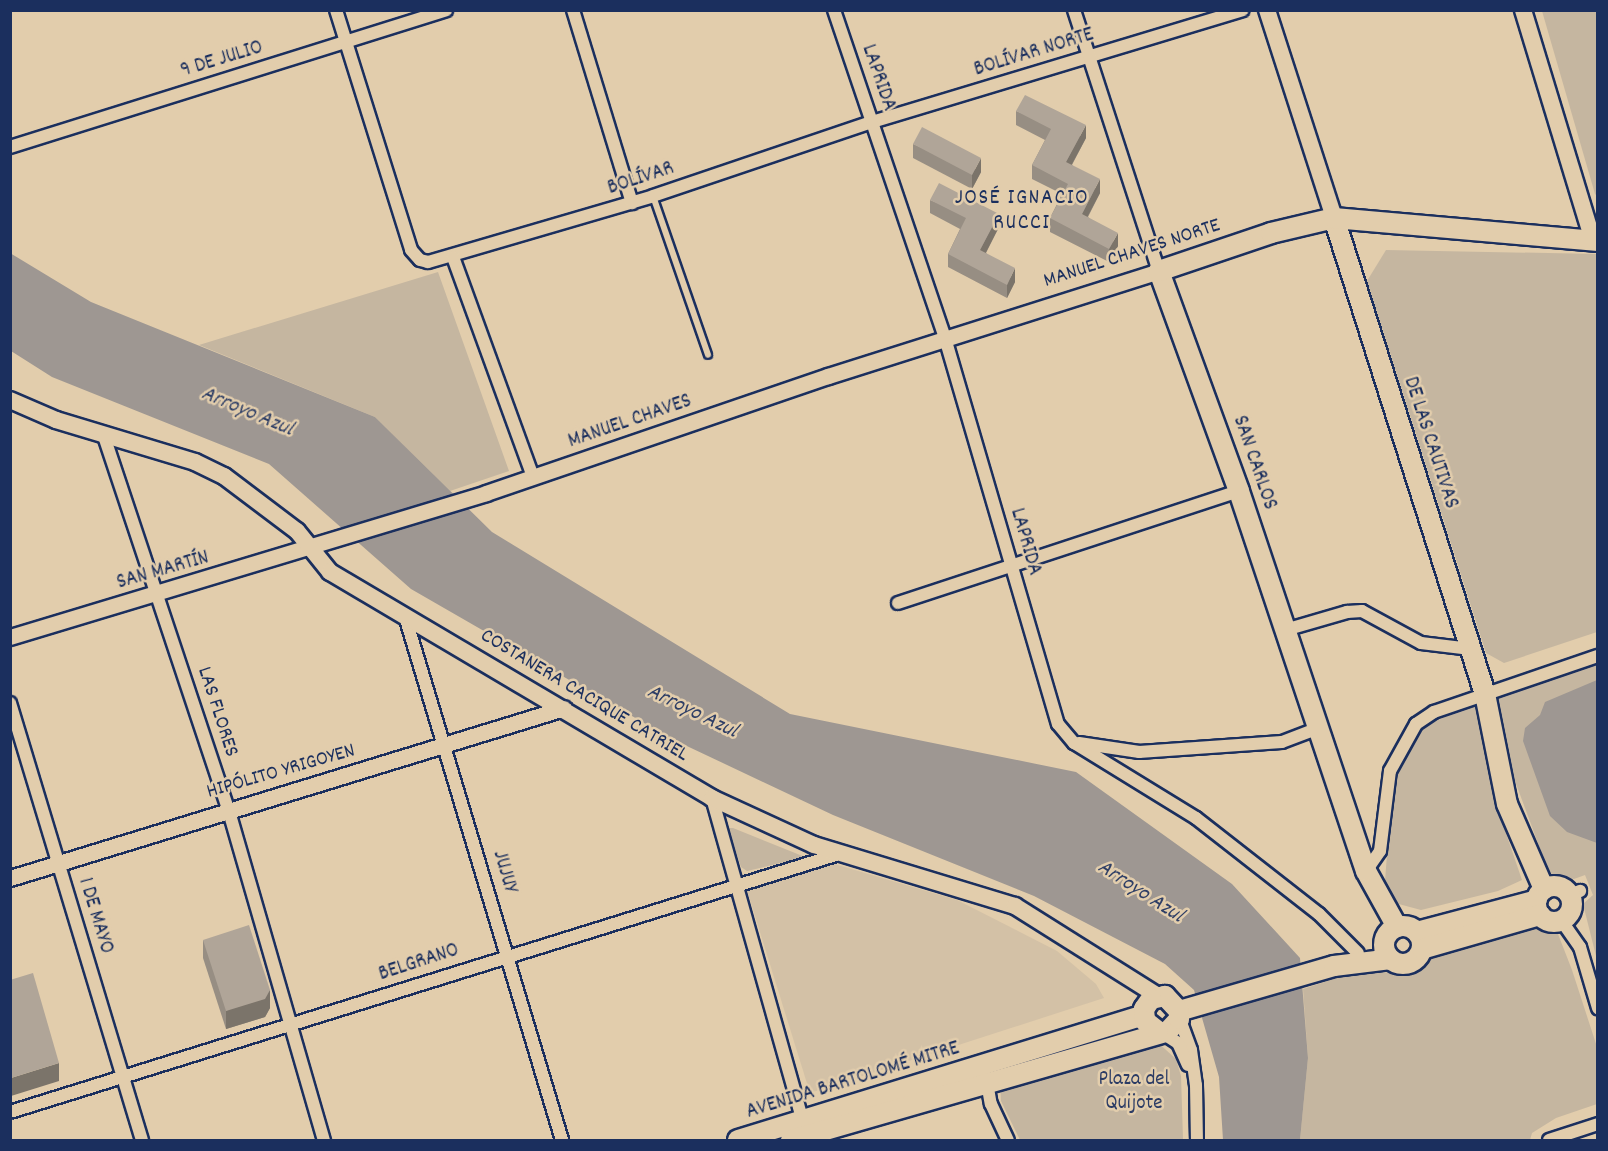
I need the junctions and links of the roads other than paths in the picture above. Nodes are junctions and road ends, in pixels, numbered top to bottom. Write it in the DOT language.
graph roads {
  1 [pos="336,10"];
  2 [pos="446,10"];
  3 [pos="573,10"];
  4 [pos="834,10"];
  5 [pos="1074,10"];
  6 [pos="1242,10"];
  7 [pos="1267,10"];
  8 [pos="1523,10"];
  9 [pos="346,42"];
  10 [pos="1089,57"];
  11 [pos="872,123"];
  12 [pos="10,147"];
  13 [pos="653,196"];
  14 [pos="632,203"];
  15 [pos="1334,218"];
  16 [pos="1595,241"];
  17 [pos="453,257"];
  18 [pos="1159,271"];
  19 [pos="945,338"];
  20 [pos="708,355"];
  21 [pos="10,400"];
  22 [pos="104,436"];
  23 [pos="533,477"];
  24 [pos="1239,491"];
  25 [pos="319,546"];
  26 [pos="1011,564"];
  27 [pos="160,594"];
  28 [pos="898,603"];
  29 [pos="405,616"];
  30 [pos="1285,630"];
  31 [pos="10,637"];
  32 [pos="1471,649"];
  33 [pos="1598,656"];
  34 [pos="1485,694"];
  35 [pos="10,703"];
  36 [pos="564,708"];
  37 [pos="1318,728"];
  38 [pos="1074,743"];
  39 [pos="446,746"];
  40 [pos="712,798"];
  41 [pos="228,808"];
  42 [pos="839,854"];
  43 [pos="58,862"];
  44 [pos="1366,871"];
  45 [pos="10,878"];
  46 [pos="735,888"];
  47 [pos="1540,901"];
  48 [pos="1562,920"];
  49 [pos="1391,933"];
  50 [pos="1420,940"];
  51 [pos="1358,953"];
  52 [pos="508,955"];
  53 [pos="1391,959"];
  54 [pos="1334,966"];
  55 [pos="1158,996"];
  56 [pos="1598,1008"];
  57 [pos="1184,1012"];
  58 [pos="1144,1015"];
  59 [pos="291,1024"];
  60 [pos="1160,1031"];
  61 [pos="984,1073"];
  62 [pos="124,1076"];
  63 [pos="1196,1085"];
  64 [pos="10,1112"];
  65 [pos="1598,1124"];
  66 [pos="802,1134"];
  67 [pos="142,1140"];
  68 [pos="324,1140"];
  69 [pos="562,1140"];
  70 [pos="738,1140"];
  71 [pos="1008,1140"];
  72 [pos="1197,1140"];
  73 [pos="1549,1140"];
  1 -- 9 [label="street"];
  2 -- 9 [label="street, 9 DE JULIO"];
  3 -- 14 [label="street"];
  4 -- 11 [label="street, LAPRIDA"];
  5 -- 10 [label="street, SAN CARLOS"];
  6 -- 10 [label="street, BOLÍVAR NORTE"];
  7 -- 15 [label="main road, DE LAS CAUTIVAS"];
  8 -- 16 [label="main road"];
  9 -- 12 [label="street, 9 DE JULIO"];
  9 -- 17 [label="street, BOLÍVAR"];
  10 -- 11 [label="street, BOLÍVAR NORTE"];
  10 -- 18 [label="street, SAN CARLOS"];
  11 -- 13 [label="street, BOLÍVAR"];
  11 -- 19 [label="street, LAPRIDA"];
  13 -- 14 [label="street, BOLÍVAR"];
  13 -- 20 [label="lane"];
  14 -- 17 [label="street, BOLÍVAR"];
  15 -- 16 [label="main road, MANUEL CHAVES NORTE"];
  15 -- 18 [label="main road, MANUEL CHAVES NORTE"];
  15 -- 32 [label="main road, DE LAS CAUTIVAS"];
  17 -- 23 [label="street"];
  18 -- 19 [label="street, MANUEL CHAVES NORTE"];
  18 -- 24 [label="main road, SAN CARLOS"];
  19 -- 23 [label="street, MANUEL CHAVES"];
  19 -- 26 [label="street, LAPRIDA"];
  21 -- 22 [label="main road, COSTANERA CACIQUE CATRIEL"];
  22 -- 25 [label="main road, COSTANERA CACIQUE CATRIEL"];
  22 -- 27 [label="street, LAS FLORES"];
  23 -- 25 [label="street, MANUEL CHAVES"];
  24 -- 26 [label="street"];
  24 -- 30 [label="main road, SAN CARLOS"];
  25 -- 27 [label="street, SAN MARTÍN"];
  25 -- 29 [label="main road, COSTANERA CACIQUE CATRIEL"];
  26 -- 28 [label="street"];
  26 -- 38 [label="street, LAPRIDA"];
  27 -- 31 [label="street, SAN MARTÍN"];
  27 -- 41 [label="street, LAS FLORES"];
  29 -- 36 [label="main road, COSTANERA CACIQUE CATRIEL"];
  29 -- 39 [label="street, JUJUY"];
  30 -- 32 [label="street"];
  30 -- 37 [label="main road, SAN CARLOS"];
  32 -- 34 [label="main road, DE LAS CAUTIVAS"];
  33 -- 34 [label="street"];
  34 -- 44 [label="street"];
  34 -- 47 [label="main road, DE LAS CAUTIVAS"];
  35 -- 43 [label="street, 1 DE MAYO"];
  36 -- 39 [label="street, HIPÓLITO YRIGOYEN"];
  36 -- 40 [label="main road, COSTANERA CACIQUE CATRIEL"];
  37 -- 38 [label="street"];
  37 -- 44 [label="main road, SAN CARLOS"];
  38 -- 51 [label="street, LAPRIDA"];
  39 -- 41 [label="street, HIPÓLITO YRIGOYEN"];
  39 -- 52 [label="street, JUJUY"];
  40 -- 42 [label="main road, COSTANERA CACIQUE CATRIEL"];
  40 -- 46 [label="street"];
  41 -- 43 [label="street, HIPÓLITO YRIGOYEN"];
  41 -- 59 [label="street, LAS FLORES"];
  42 -- 46 [label="street, BELGRANO"];
  42 -- 55 [label="main road, COSTANERA CACIQUE CATRIEL"];
  43 -- 45 [label="street, HIPÓLITO YRIGOYEN"];
  43 -- 62 [label="street, 1 DE MAYO"];
  44 -- 49 [label="main road, SAN CARLOS"];
  46 -- 52 [label="street, BELGRANO"];
  46 -- 66 [label="street"];
  47 -- 48 [label="main road"];
  47 -- 48 [label="main road"];
  47 -- 50 [label="main road"];
  48 -- 56 [label="street"];
  49 -- 50 [label="main road"];
  49 -- 51 [label="main road"];
  49 -- 53 [label="main road, SAN CARLOS"];
  50 -- 53 [label="main road"];
  51 -- 54 [label="main road"];
  52 -- 59 [label="street, BELGRANO"];
  52 -- 69 [label="street, JUJUY"];
  53 -- 54 [label="main road"];
  54 -- 57 [label="main road"];
  55 -- 57 [label="main road"];
  55 -- 58 [label="main road"];
  57 -- 60 [label="main road"];
  57 -- 63 [label="street"];
  58 -- 60 [label="main road"];
  58 -- 61 [label="main road"];
  59 -- 62 [label="street, BELGRANO"];
  59 -- 68 [label="street, LAS FLORES"];
  60 -- 61 [label="main road"];
  60 -- 63 [label="street"];
  61 -- 66 [label="main road, AVENIDA BARTOLOMÉ MITRE"];
  61 -- 71 [label="street"];
  62 -- 64 [label="street, BELGRANO"];
  62 -- 67 [label="street, 1 DE MAYO"];
  63 -- 72 [label="street"];
  65 -- 73 [label="street"];
  66 -- 70 [label="main road, AVENIDA BARTOLOMÉ MITRE"];
}
